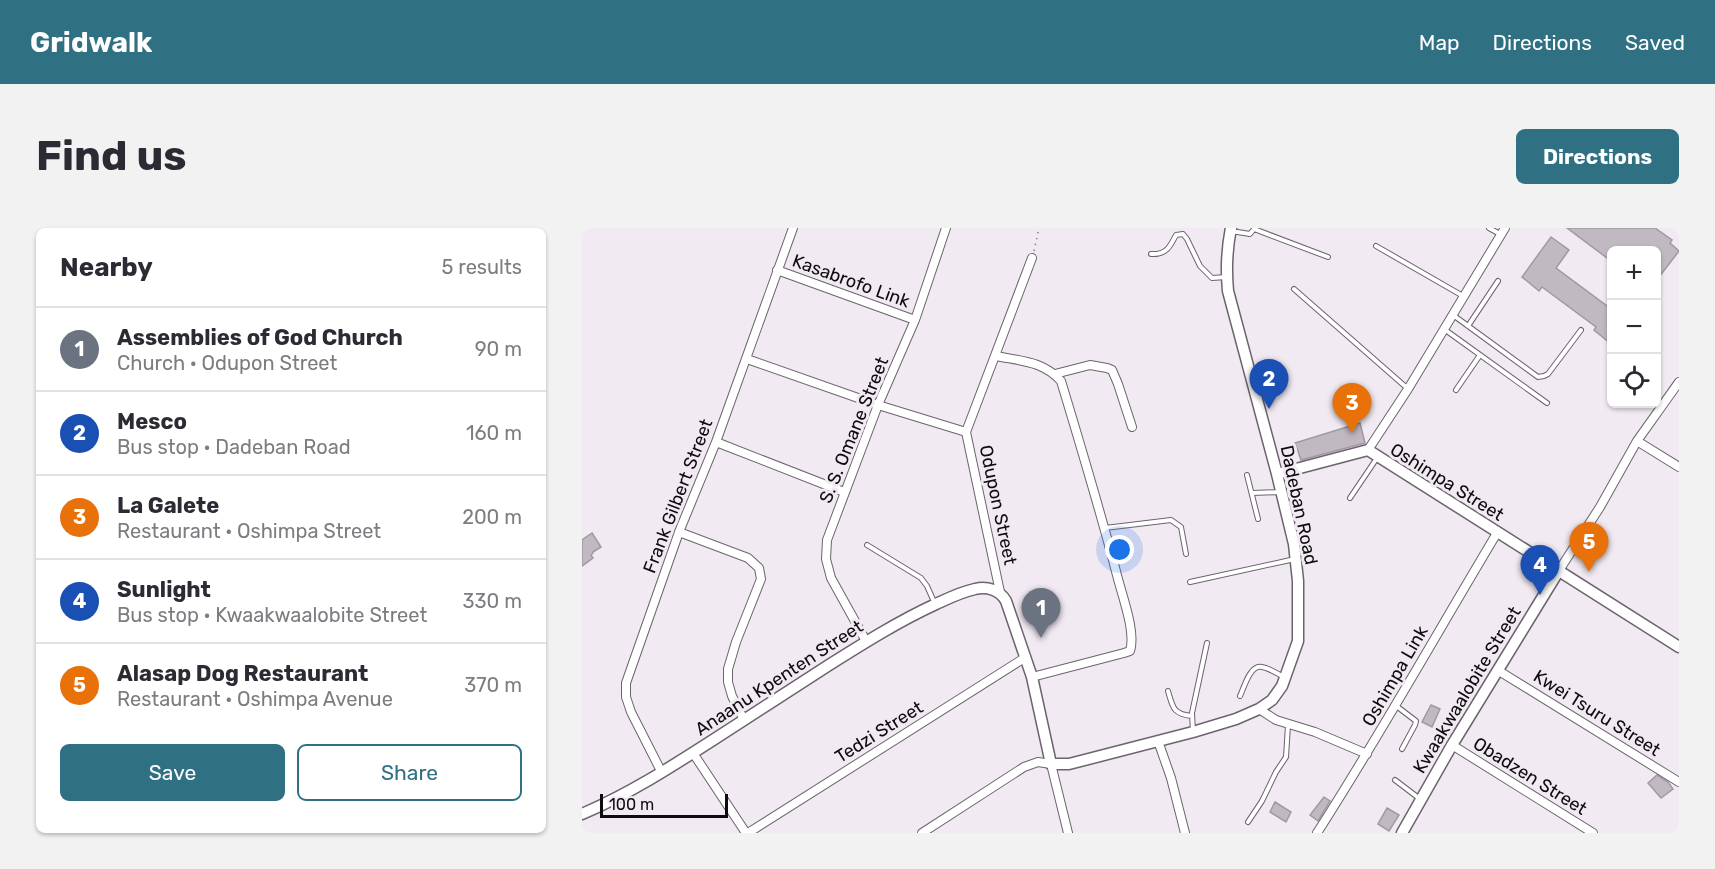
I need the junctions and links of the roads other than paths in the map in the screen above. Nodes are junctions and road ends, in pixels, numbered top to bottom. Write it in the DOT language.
graph roads {
  1 [pos="793,228"];
  2 [pos="946,228"];
  3 [pos="1254,228"];
  4 [pos="1489,228"];
  5 [pos="1231,229"];
  6 [pos="1503,231"];
  7 [pos="1376,246"];
  8 [pos="1151,254"];
  9 [pos="1328,257"];
  10 [pos="1032,258"];
  11 [pos="777,270"];
  12 [pos="1226,277"];
  13 [pos="1498,281"];
  14 [pos="1294,289"];
  15 [pos="1464,297"];
  16 [pos="1452,315"];
  17 [pos="915,320"];
  18 [pos="1468,326"];
  19 [pos="1444,328"];
  20 [pos="1581,330"];
  21 [pos="1480,355"];
  22 [pos="996,356"];
  23 [pos="747,359"];
  24 [pos="1055,374"];
  25 [pos="1679,382"];
  26 [pos="1408,389"];
  27 [pos="1456,390"];
  28 [pos="1547,403"];
  29 [pos="878,405"];
  30 [pos="1132,427"];
  31 [pos="966,432"];
  32 [pos="1637,441"];
  33 [pos="716,442"];
  34 [pos="1372,454"];
  35 [pos="1679,467"];
  36 [pos="1277,474"];
  37 [pos="1247,475"];
  38 [pos="844,492"];
  39 [pos="1281,492"];
  40 [pos="1252,493"];
  41 [pos="1350,498"];
  42 [pos="1258,519"];
  43 [pos="1105,528"];
  44 [pos="679,532"];
  45 [pos="1497,533"];
  46 [pos="867,545"];
  47 [pos="1186,554"];
  48 [pos="1296,559"];
  49 [pos="1558,572"];
  50 [pos="1190,582"];
  51 [pos="1000,592"];
  52 [pos="935,605"];
  53 [pos="866,641"];
  54 [pos="1207,643"];
  55 [pos="1679,647"];
  56 [pos="1026,657"];
  57 [pos="1499,671"];
  58 [pos="1032,677"];
  59 [pos="1285,678"];
  60 [pos="1168,691"];
  61 [pos="1240,696"];
  62 [pos="1395,705"];
  63 [pos="1259,710"];
  64 [pos="1192,717"];
  65 [pos="744,720"];
  66 [pos="1288,725"];
  67 [pos="1192,732"];
  68 [pos="1158,741"];
  69 [pos="1452,745"];
  70 [pos="1402,749"];
  71 [pos="693,753"];
  72 [pos="1367,754"];
  73 [pos="1051,764"];
  74 [pos="662,773"];
  75 [pos="1395,780"];
  76 [pos="1679,782"];
  77 [pos="1420,799"];
  78 [pos="582,814"];
  79 [pos="1248,822"];
  80 [pos="747,833"];
  81 [pos="922,833"];
  82 [pos="1068,833"];
  83 [pos="1185,833"];
  84 [pos="1317,833"];
  85 [pos="1402,833"];
  86 [pos="1593,833"];
  1 -- 11 [label="street, Frank Gilbert Street"];
  2 -- 17 [label="street, S. S. Omane Street"];
  3 -- 5 [label="lane"];
  3 -- 9 [label="lane"];
  4 -- 6 [label="lane"];
  5 -- 12 [label="street, Dadeban Road"];
  6 -- 15 [label="street"];
  7 -- 15 [label="lane"];
  8 -- 12 [label="lane"];
  10 -- 22 [label="street, Odupon Street"];
  11 -- 17 [label="street, Kasabrofo Link"];
  11 -- 23 [label="street, Frank Gilbert Street"];
  12 -- 36 [label="street, Dadeban Road"];
  13 -- 18 [label="lane"];
  14 -- 26 [label="lane"];
  15 -- 16 [label="street"];
  16 -- 18 [label="lane"];
  16 -- 19 [label="street"];
  17 -- 29 [label="street, S. S. Omane Street"];
  18 -- 20 [label="lane"];
  19 -- 21 [label="lane"];
  19 -- 26 [label="street"];
  21 -- 27 [label="lane"];
  21 -- 28 [label="lane"];
  22 -- 24 [label="street"];
  22 -- 31 [label="street, Odupon Street"];
  23 -- 29 [label="street"];
  23 -- 33 [label="street, Frank Gilbert Street"];
  24 -- 30 [label="street"];
  24 -- 43 [label="street"];
  25 -- 32 [label="street, Kwaakwaalobite Street"];
  26 -- 34 [label="street"];
  29 -- 31 [label="street"];
  29 -- 38 [label="street, S. S. Omane Street"];
  31 -- 51 [label="street, Odupon Street"];
  32 -- 35 [label="street"];
  32 -- 49 [label="street, Kwaakwaalobite Street"];
  33 -- 38 [label="street"];
  33 -- 44 [label="street, Frank Gilbert Street"];
  34 -- 36 [label="street, Oshimpa Street"];
  34 -- 41 [label="lane"];
  34 -- 45 [label="street, Oshimpa Street"];
  36 -- 39 [label="street, Dadeban Road"];
  37 -- 40 [label="lane"];
  38 -- 53 [label="street, S. S. Omane Street"];
  39 -- 40 [label="lane"];
  39 -- 48 [label="street, Dadeban Road"];
  40 -- 42 [label="lane"];
  43 -- 47 [label="lane"];
  43 -- 58 [label="street"];
  44 -- 65 [label="street"];
  44 -- 74 [label="street, Frank Gilbert Street"];
  45 -- 49 [label="street, Oshimpa Street"];
  45 -- 62 [label="street, Oshimpa Link"];
  46 -- 52 [label="lane"];
  48 -- 50 [label="lane"];
  48 -- 59 [label="street, Dadeban Road"];
  49 -- 55 [label="street, Oshimpa Street"];
  49 -- 57 [label="street, Kwaakwaalobite Street"];
  51 -- 52 [label="street, Anaanu Kpenten Street"];
  51 -- 56 [label="street, Odupon Street"];
  52 -- 53 [label="street, Anaanu Kpenten Street"];
  53 -- 65 [label="street, Anaanu Kpenten Street"];
  54 -- 64 [label="lane"];
  56 -- 58 [label="street, Odupon Street"];
  56 -- 80 [label="street, Tedzi Street"];
  57 -- 69 [label="street, Kwaakwaalobite Street"];
  57 -- 76 [label="street, Kwei Tsuru Street"];
  58 -- 73 [label="street, Odupon Street"];
  59 -- 61 [label="lane"];
  59 -- 63 [label="street, Dadeban Road"];
  60 -- 64 [label="lane"];
  62 -- 70 [label="lane"];
  62 -- 72 [label="street, Oshimpa Link"];
  63 -- 66 [label="street"];
  63 -- 67 [label="street, Dadeban Road"];
  64 -- 67 [label="lane"];
  65 -- 71 [label="street, Anaanu Kpenten Street"];
  66 -- 72 [label="street"];
  66 -- 79 [label="lane"];
  67 -- 68 [label="street, Dadeban Road"];
  68 -- 73 [label="street, Dadeban Road"];
  68 -- 83 [label="street"];
  69 -- 77 [label="street, Kwaakwaalobite Street"];
  69 -- 86 [label="street, Obadzen Street"];
  71 -- 74 [label="street, Anaanu Kpenten Street"];
  71 -- 80 [label="street"];
  72 -- 84 [label="street, Oshimpa Link"];
  73 -- 81 [label="street"];
  73 -- 82 [label="street, Odupon Street"];
  74 -- 78 [label="street, Anaanu Kpenten Street"];
  75 -- 77 [label="lane"];
  77 -- 85 [label="street, Kwaakwaalobite Street"];
}
